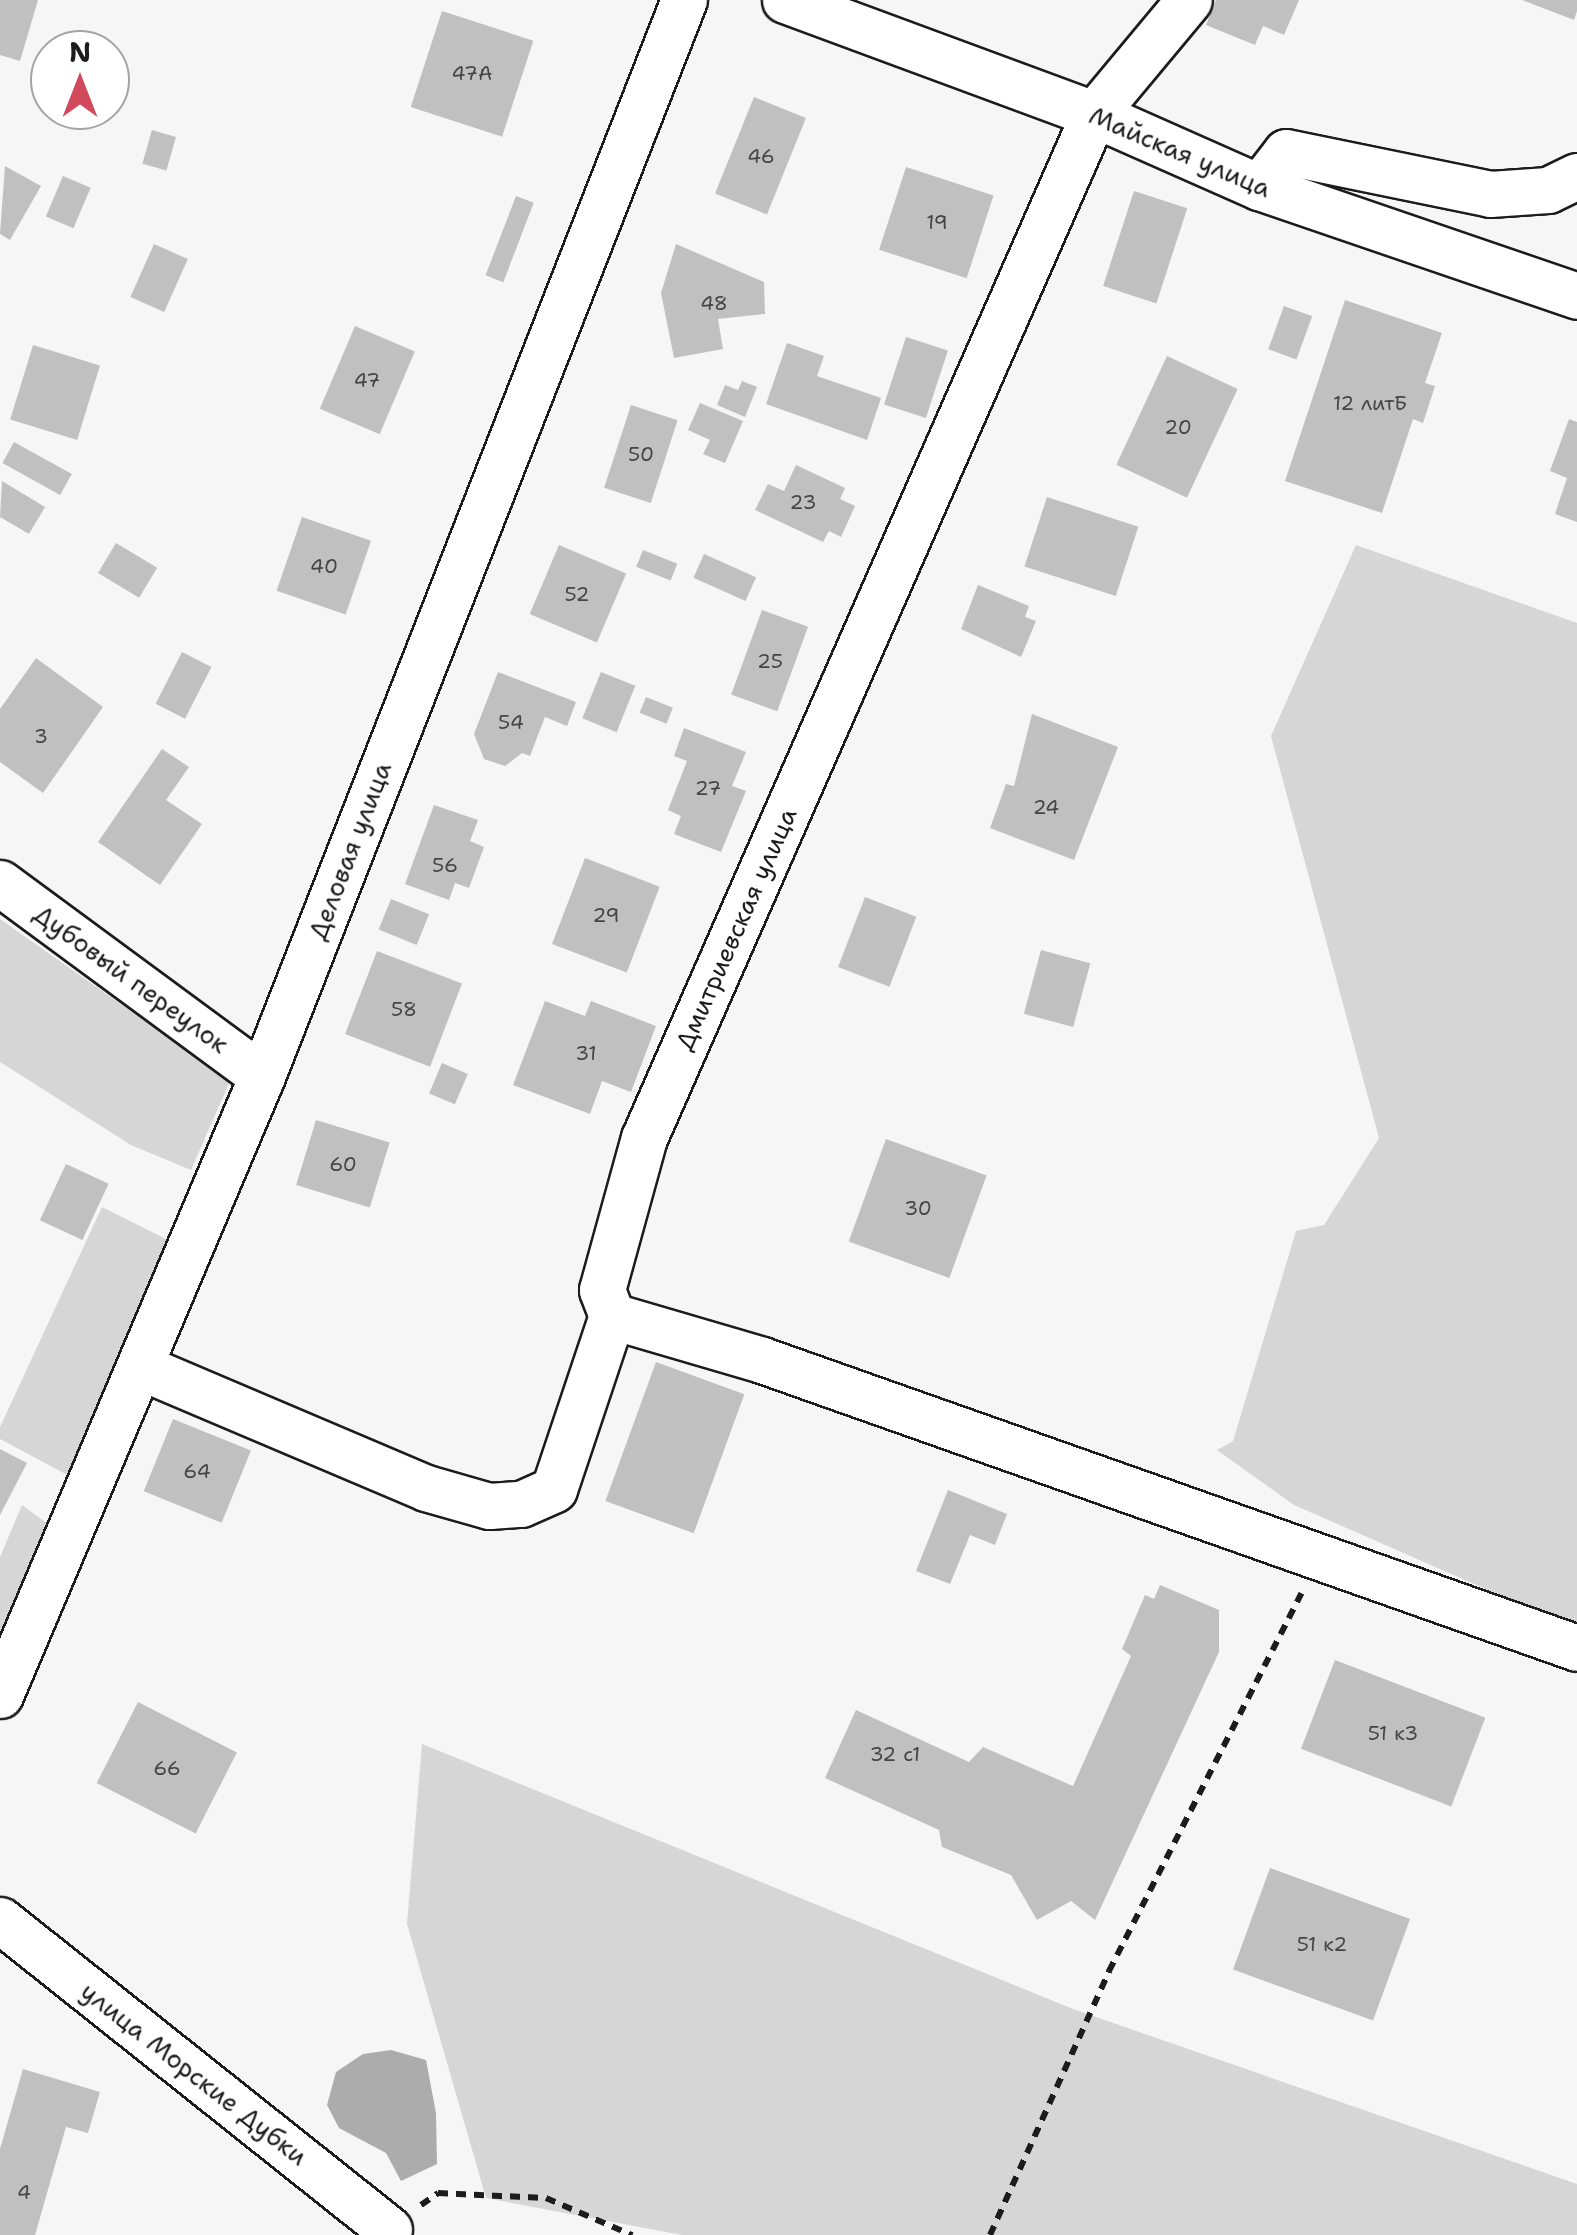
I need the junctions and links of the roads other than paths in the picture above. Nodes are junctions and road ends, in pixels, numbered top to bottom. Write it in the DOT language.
graph roads {
  1 [pos="684,0"];
  2 [pos="785,0"];
  3 [pos="1189,0"];
  4 [pos="1094,114"];
  5 [pos="1577,176"];
  6 [pos="1259,187"];
  7 [pos="1577,296"];
  8 [pos="0,883"];
  9 [pos="262,1076"];
  10 [pos="612,1316"];
  11 [pos="141,1367"];
  12 [pos="1577,1648"];
  13 [pos="0,1695"];
  14 [pos="0,1920"];
  15 [pos="389,2229"];
  1 -- 9 [label="street, Деловая улица"];
  2 -- 4 [label="street, Майская улица"];
  3 -- 4 [label="street, Дмитриевская улица"];
  4 -- 6 [label="street, Майская улица"];
  4 -- 10 [label="street, Дмитриевская улица"];
  5 -- 6 [label="street"];
  6 -- 7 [label="street, Майская улица"];
  8 -- 9 [label="street, Дубовый переулок"];
  9 -- 11 [label="street, Деловая улица"];
  10 -- 11 [label="street, Дмитриевская улица"];
  10 -- 12 [label="street"];
  11 -- 13 [label="street, Деловая улица"];
  14 -- 15 [label="street, улица Морские Дубки"];
}
